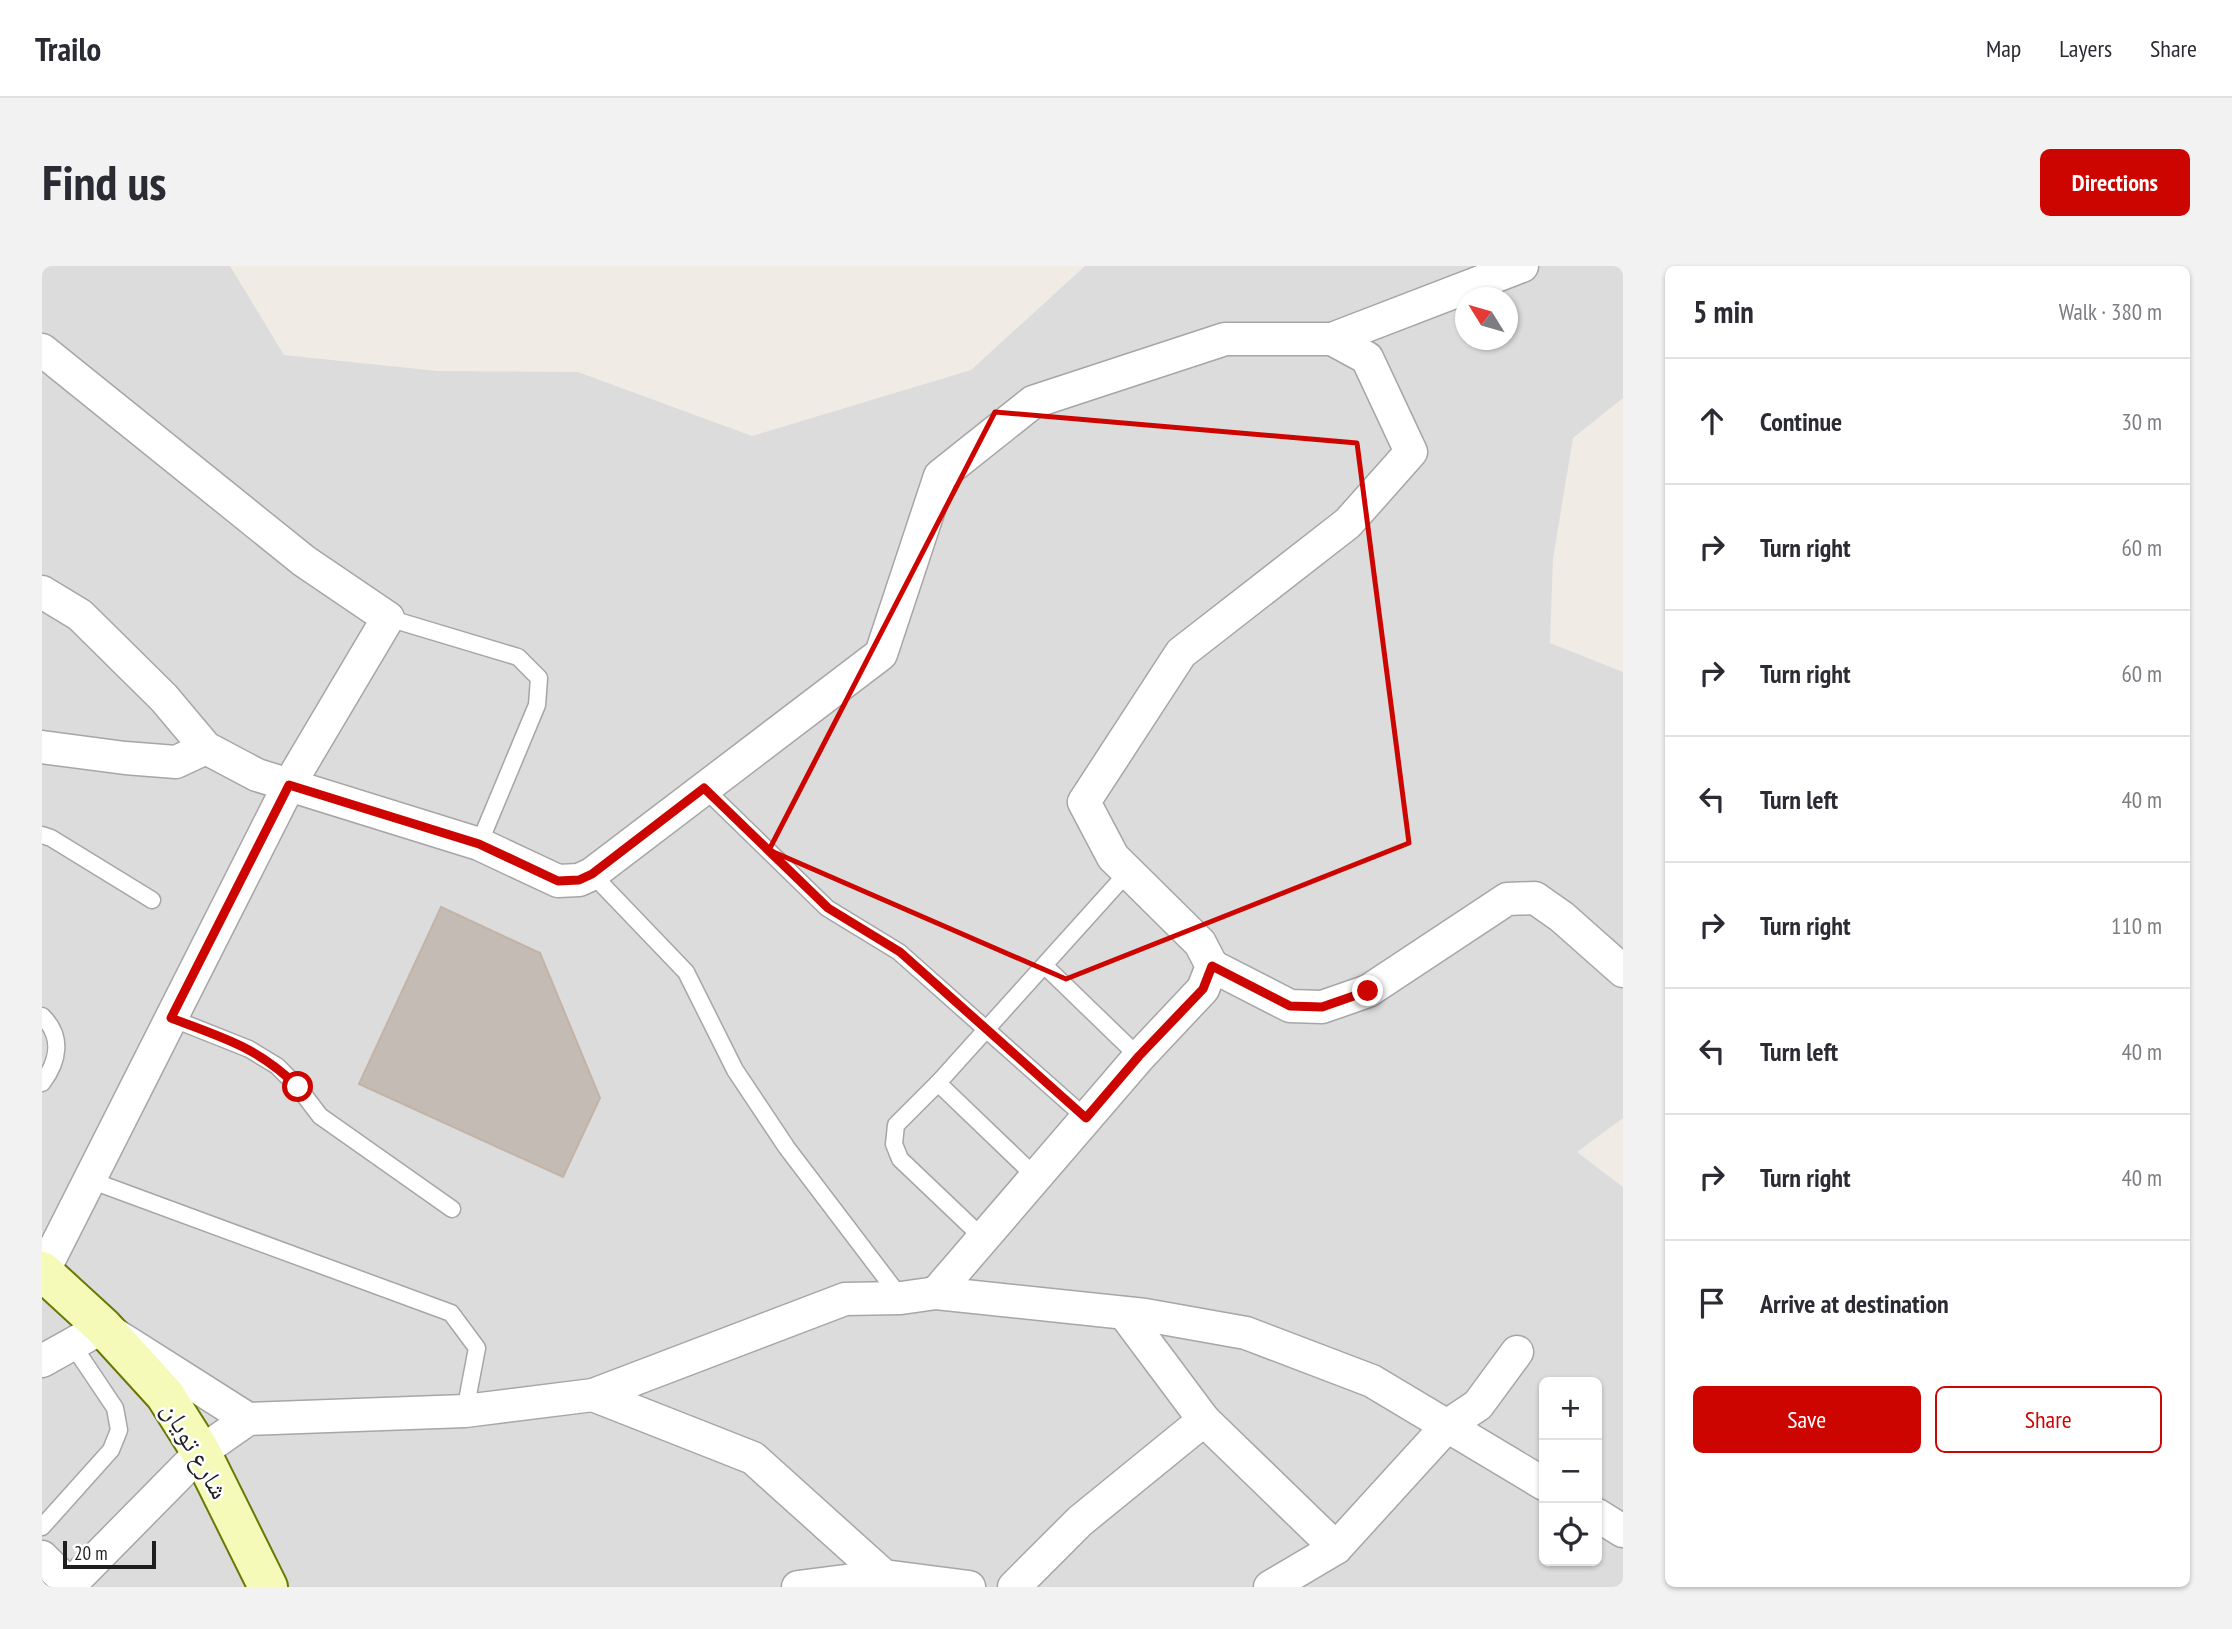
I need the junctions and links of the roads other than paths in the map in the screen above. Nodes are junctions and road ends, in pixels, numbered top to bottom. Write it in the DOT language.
graph roads {
  1 [pos="1522,266"];
  2 [pos="1332,339"];
  3 [pos="42,350"];
  4 [pos="42,592"];
  5 [pos="388,618"];
  6 [pos="42,747"];
  7 [pos="206,748"];
  8 [pos="289,785"];
  9 [pos="704,788"];
  10 [pos="42,835"];
  11 [pos="479,844"];
  12 [pos="1128,872"];
  13 [pos="592,874"];
  14 [pos="152,900"];
  15 [pos="1045,966"];
  16 [pos="1212,966"];
  17 [pos="1623,971"];
  18 [pos="42,1016"];
  19 [pos="171,1018"];
  20 [pos="986,1029"];
  21 [pos="1139,1056"];
  22 [pos="42,1083"];
  23 [pos="938,1083"];
  24 [pos="1086,1118"];
  25 [pos="1036,1177"];
  26 [pos="90,1180"];
  27 [pos="452,1209"];
  28 [pos="984,1238"];
  29 [pos="43,1271"];
  30 [pos="936,1293"];
  31 [pos="901,1298"];
  32 [pos="1124,1313"];
  33 [pos="87,1336"];
  34 [pos="1517,1352"];
  35 [pos="42,1361"];
  36 [pos="593,1395"];
  37 [pos="465,1410"];
  38 [pos="248,1419"];
  39 [pos="1204,1420"];
  40 [pos="1448,1425"];
  41 [pos="201,1452"];
  42 [pos="1539,1480"];
  43 [pos="1602,1518"];
  44 [pos="42,1527"];
  45 [pos="1623,1531"];
  46 [pos="1336,1548"];
  47 [pos="42,1557"];
  48 [pos="884,1576"];
  49 [pos="69,1586"];
  50 [pos="268,1587"];
  51 [pos="798,1587"];
  52 [pos="969,1587"];
  53 [pos="1014,1587"];
  54 [pos="1270,1587"];
  1 -- 2 [label="street"];
  2 -- 9 [label="street"];
  2 -- 12 [label="street"];
  3 -- 5 [label="street"];
  4 -- 7 [label="street"];
  5 -- 8 [label="street"];
  5 -- 11 [label="lane"];
  6 -- 7 [label="street"];
  7 -- 8 [label="street"];
  8 -- 11 [label="street"];
  8 -- 19 [label="street"];
  9 -- 13 [label="street"];
  9 -- 20 [label="lane"];
  10 -- 14 [label="lane"];
  11 -- 13 [label="street"];
  12 -- 15 [label="lane"];
  12 -- 16 [label="street"];
  13 -- 31 [label="lane"];
  15 -- 20 [label="lane"];
  15 -- 21 [label="lane"];
  16 -- 17 [label="street"];
  16 -- 21 [label="street"];
  18 -- 22 [label="lane"];
  19 -- 26 [label="street"];
  19 -- 27 [label="lane"];
  20 -- 23 [label="lane"];
  20 -- 24 [label="lane"];
  21 -- 24 [label="street"];
  23 -- 25 [label="lane"];
  23 -- 28 [label="lane"];
  24 -- 25 [label="street"];
  25 -- 28 [label="street"];
  26 -- 29 [label="street"];
  26 -- 37 [label="lane"];
  28 -- 30 [label="street"];
  29 -- 33 [label="main road, شارع تويان"];
  30 -- 31 [label="street"];
  30 -- 32 [label="street"];
  31 -- 36 [label="street"];
  32 -- 39 [label="street"];
  32 -- 40 [label="street"];
  33 -- 35 [label="street"];
  33 -- 38 [label="street"];
  33 -- 41 [label="main road, شارع تويان"];
  33 -- 44 [label="lane"];
  34 -- 40 [label="street"];
  36 -- 37 [label="street"];
  36 -- 48 [label="street"];
  37 -- 38 [label="street"];
  38 -- 41 [label="street"];
  39 -- 46 [label="street"];
  39 -- 53 [label="street"];
  40 -- 42 [label="street"];
  40 -- 46 [label="street"];
  41 -- 49 [label="street"];
  41 -- 50 [label="main road, شارع تويان"];
  43 -- 45 [label="street"];
  46 -- 54 [label="street"];
  47 -- 49 [label="street"];
  48 -- 51 [label="street"];
  48 -- 52 [label="street"];
}
